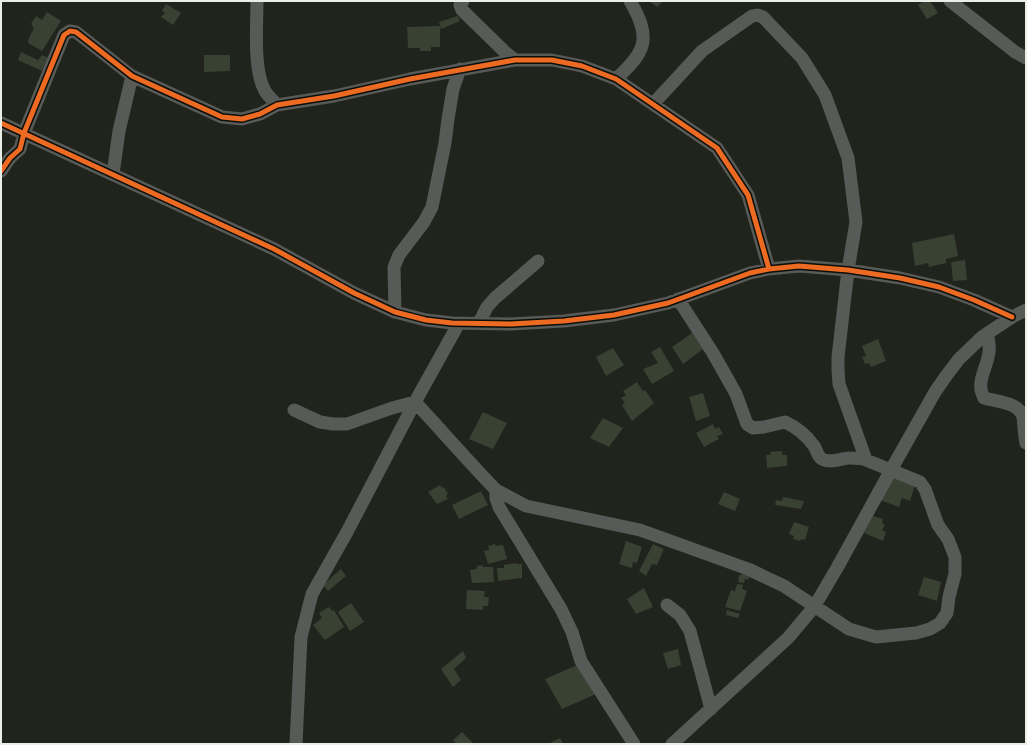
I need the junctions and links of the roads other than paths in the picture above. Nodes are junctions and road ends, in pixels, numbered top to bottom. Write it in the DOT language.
graph roads {
  1 [pos="257,1"];
  2 [pos="463,1"];
  3 [pos="630,1"];
  4 [pos="950,1"];
  5 [pos="1026,58"];
  6 [pos="515,60"];
  7 [pos="460,69"];
  8 [pos="132,76"];
  9 [pos="616,79"];
  10 [pos="653,104"];
  11 [pos="277,105"];
  12 [pos="1,123"];
  13 [pos="24,133"];
  14 [pos="1,171"];
  15 [pos="112,174"];
  16 [pos="538,261"];
  17 [pos="769,269"];
  18 [pos="848,270"];
  19 [pos="678,299"];
  20 [pos="1026,310"];
  21 [pos="395,312"];
  22 [pos="1012,317"];
  23 [pos="459,323"];
  24 [pos="479,323"];
  25 [pos="988,333"];
  26 [pos="415,402"];
  27 [pos="294,410"];
  28 [pos="1026,443"];
  29 [pos="866,460"];
  30 [pos="891,470"];
  31 [pos="496,490"];
  32 [pos="667,605"];
  33 [pos="814,606"];
  34 [pos="711,708"];
  35 [pos="296,744"];
  36 [pos="634,744"];
  37 [pos="672,744"];
  1 -- 11 [label="street"];
  2 -- 6 [label="street"];
  3 -- 9 [label="street"];
  4 -- 5 [label="street"];
  6 -- 7 [label="street"];
  6 -- 9 [label="street"];
  7 -- 11 [label="street"];
  7 -- 21 [label="street"];
  8 -- 11 [label="street"];
  8 -- 13 [label="street"];
  8 -- 15 [label="street"];
  9 -- 10 [label="street"];
  10 -- 17 [label="street"];
  10 -- 18 [label="street"];
  12 -- 13 [label="street"];
  13 -- 14 [label="street"];
  13 -- 15 [label="street"];
  15 -- 21 [label="street"];
  16 -- 24 [label="street"];
  17 -- 18 [label="street"];
  17 -- 19 [label="street"];
  18 -- 22 [label="street"];
  18 -- 29 [label="street"];
  19 -- 24 [label="street"];
  19 -- 29 [label="street"];
  20 -- 22 [label="street"];
  21 -- 23 [label="street"];
  22 -- 25 [label="street"];
  23 -- 24 [label="street"];
  23 -- 26 [label="street"];
  25 -- 28 [label="street"];
  25 -- 30 [label="street"];
  26 -- 27 [label="street"];
  26 -- 31 [label="street"];
  26 -- 35 [label="street"];
  29 -- 30 [label="street"];
  30 -- 33 [label="street"];
  30 -- 33 [label="street"];
  31 -- 33 [label="street"];
  31 -- 36 [label="street"];
  32 -- 34 [label="street"];
  33 -- 34 [label="street"];
  34 -- 37 [label="street"];
}
